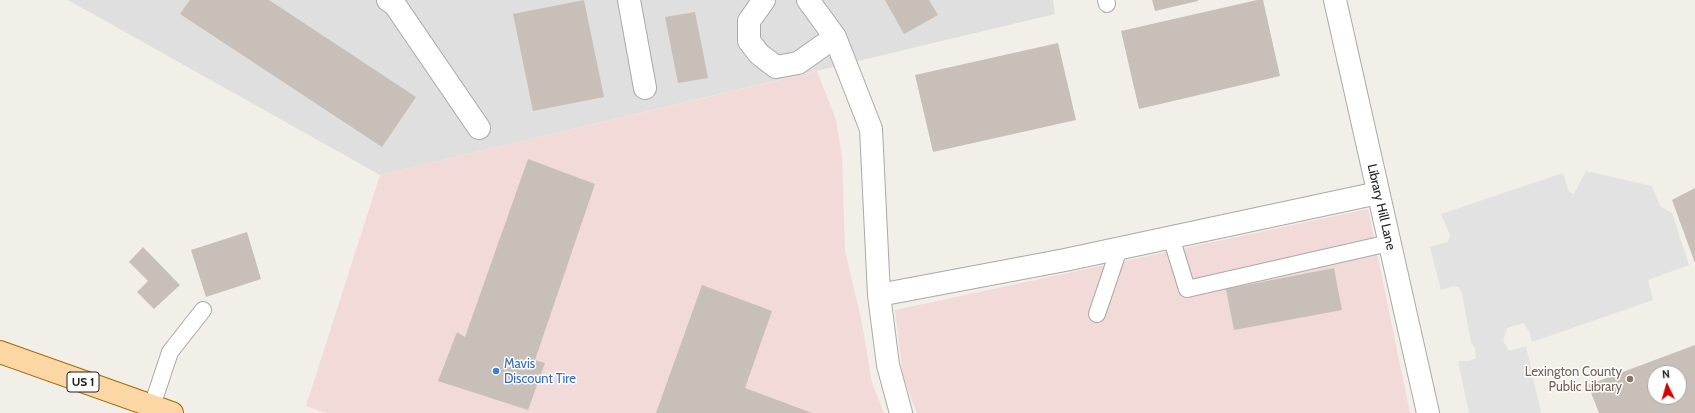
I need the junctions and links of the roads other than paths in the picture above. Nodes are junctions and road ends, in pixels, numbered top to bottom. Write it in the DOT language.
graph roads {
  1 [pos="629,0"];
  2 [pos="764,0"];
  3 [pos="808,0"];
  4 [pos="1335,0"];
  5 [pos="397,2"];
  6 [pos="835,37"];
  7 [pos="645,88"];
  8 [pos="479,128"];
  9 [pos="1378,193"];
  10 [pos="1171,237"];
  11 [pos="1389,243"];
  12 [pos="1119,249"];
  13 [pos="879,295"];
  14 [pos="203,310"];
  15 [pos="1097,314"];
  16 [pos="0,352"];
  17 [pos="164,411"];
  18 [pos="901,413"];
  19 [pos="1428,413"];
  1 -- 7 [label="street"];
  2 -- 6 [label="street"];
  3 -- 6 [label="street"];
  4 -- 9 [label="street, Library Hill Lane"];
  5 -- 8 [label="street"];
  6 -- 13 [label="street"];
  9 -- 10 [label="street"];
  9 -- 11 [label="street, Library Hill Lane"];
  10 -- 11 [label="lane"];
  10 -- 12 [label="street"];
  11 -- 19 [label="street, Library Hill Lane"];
  12 -- 13 [label="street"];
  12 -- 15 [label="lane"];
  13 -- 18 [label="street"];
  14 -- 17 [label="lane"];
  16 -- 17 [label="main road, US 1"];
}
